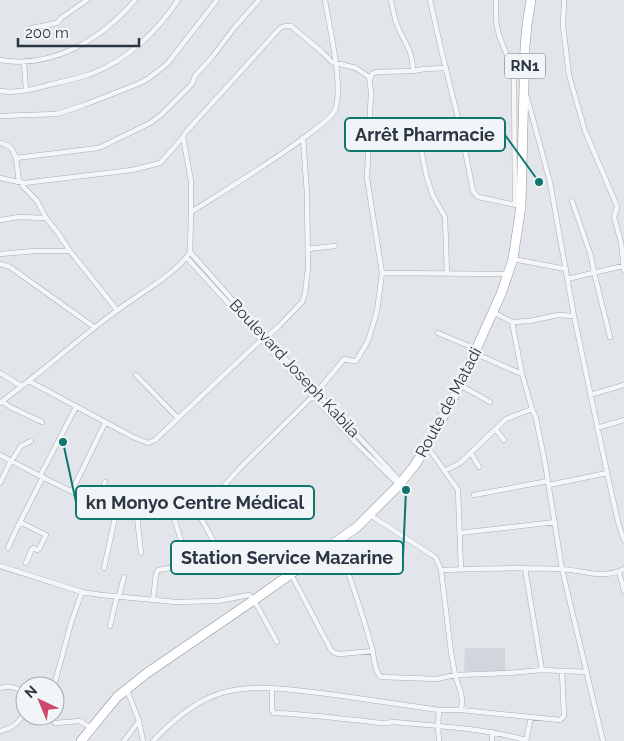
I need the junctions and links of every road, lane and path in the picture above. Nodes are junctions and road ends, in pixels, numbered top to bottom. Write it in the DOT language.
graph roads {
  1 [pos="87,0"];
  2 [pos="135,0"];
  3 [pos="178,0"];
  4 [pos="217,0"];
  5 [pos="259,0"];
  6 [pos="325,0"];
  7 [pos="391,0"];
  8 [pos="430,0"];
  9 [pos="496,0"];
  10 [pos="531,0"];
  11 [pos="564,0"];
  12 [pos="32,28"];
  13 [pos="0,60"];
  14 [pos="24,62"];
  15 [pos="336,62"];
  16 [pos="446,68"];
  17 [pos="413,71"];
  18 [pos="370,80"];
  19 [pos="26,90"];
  20 [pos="525,90"];
  21 [pos="0,91"];
  22 [pos="0,116"];
  23 [pos="369,122"];
  24 [pos="183,137"];
  25 [pos="303,138"];
  26 [pos="0,143"];
  27 [pos="16,158"];
  28 [pos="0,178"];
  29 [pos="19,182"];
  30 [pos="572,201"];
  31 [pos="518,205"];
  32 [pos="192,212"];
  33 [pos="46,218"];
  34 [pos="0,220"];
  35 [pos="335,246"];
  36 [pos="308,249"];
  37 [pos="70,251"];
  38 [pos="190,252"];
  39 [pos="3,254"];
  40 [pos="187,258"];
  41 [pos="512,259"];
  42 [pos="0,263"];
  43 [pos="624,268"];
  44 [pos="566,269"];
  45 [pos="594,272"];
  46 [pos="382,273"];
  47 [pos="447,273"];
  48 [pos="508,274"];
  49 [pos="567,279"];
  50 [pos="117,310"];
  51 [pos="493,312"];
  52 [pos="574,316"];
  53 [pos="512,322"];
  54 [pos="94,328"];
  55 [pos="438,332"];
  56 [pos="610,337"];
  57 [pos="264,339"];
  58 [pos="476,351"];
  59 [pos="0,373"];
  60 [pos="522,374"];
  61 [pos="136,375"];
  62 [pos="29,381"];
  63 [pos="460,385"];
  64 [pos="624,385"];
  65 [pos="21,386"];
  66 [pos="315,394"];
  67 [pos="590,395"];
  68 [pos="1,402"];
  69 [pos="490,402"];
  70 [pos="76,407"];
  71 [pos="532,409"];
  72 [pos="178,418"];
  73 [pos="624,420"];
  74 [pos="42,422"];
  75 [pos="105,423"];
  76 [pos="597,428"];
  77 [pos="496,430"];
  78 [pos="504,440"];
  79 [pos="31,441"];
  80 [pos="427,446"];
  81 [pos="471,454"];
  82 [pos="0,455"];
  83 [pos="12,461"];
  84 [pos="479,467"];
  85 [pos="444,471"];
  86 [pos="607,473"];
  87 [pos="42,477"];
  88 [pos="105,482"];
  89 [pos="0,483"];
  90 [pos="400,483"];
  91 [pos="549,483"];
  92 [pos="142,488"];
  93 [pos="72,491"];
  94 [pos="474,495"];
  95 [pos="96,503"];
  96 [pos="196,509"];
  97 [pos="116,513"];
  98 [pos="173,515"];
  99 [pos="370,515"];
  100 [pos="137,516"];
  101 [pos="147,516"];
  102 [pos="20,522"];
  103 [pos="555,522"];
  104 [pos="460,533"];
  105 [pos="624,540"];
  106 [pos="336,542"];
  107 [pos="182,544"];
  108 [pos="8,548"];
  109 [pos="141,552"];
  110 [pos="26,563"];
  111 [pos="189,565"];
  112 [pos="0,566"];
  113 [pos="104,568"];
  114 [pos="228,568"];
  115 [pos="526,568"];
  116 [pos="562,568"];
  117 [pos="442,570"];
  118 [pos="461,570"];
  119 [pos="622,570"];
  120 [pos="291,574"];
  121 [pos="124,577"];
  122 [pos="624,590"];
  123 [pos="82,592"];
  124 [pos="118,596"];
  125 [pos="153,600"];
  126 [pos="254,600"];
  127 [pos="110,626"];
  128 [pos="277,642"];
  129 [pos="373,651"];
  130 [pos="542,670"];
  131 [pos="562,672"];
  132 [pos="587,672"];
  133 [pos="57,676"];
  134 [pos="455,676"];
  135 [pos="0,688"];
  136 [pos="15,688"];
  137 [pos="126,689"];
  138 [pos="272,689"];
  139 [pos="439,710"];
  140 [pos="461,710"];
  141 [pos="530,717"];
  142 [pos="139,721"];
  143 [pos="65,722"];
  144 [pos="15,726"];
  145 [pos="438,726"];
  146 [pos="91,728"];
  147 [pos="0,731"];
  148 [pos="492,732"];
  149 [pos="526,740"];
  150 [pos="81,741"];
  151 [pos="124,741"];
  152 [pos="143,741"];
  153 [pos="153,741"];
  154 [pos="439,741"];
  155 [pos="492,741"];
  156 [pos="603,741"];
  1 -- 12 [label="street"];
  2 -- 14 [label="street"];
  3 -- 19 [label="street"];
  4 -- 22 [label="street"];
  5 -- 27 [label="street"];
  6 -- 15 [label="street"];
  7 -- 17 [label="street"];
  8 -- 16 [label="street"];
  9 -- 31 [label="street"];
  10 -- 20 [label="highway, Route de Matadi / RN1"];
  11 -- 43 [label="street"];
  13 -- 14 [label="street"];
  14 -- 19 [label="street"];
  15 -- 18 [label="street"];
  15 -- 24 [label="street"];
  15 -- 25 [label="street"];
  16 -- 17 [label="street"];
  16 -- 31 [label="street"];
  17 -- 18 [label="street"];
  18 -- 23 [label="street"];
  19 -- 21 [label="street"];
  20 -- 31 [label="highway, Route de Matadi / RN1"];
  20 -- 44 [label="street"];
  23 -- 46 [label="street"];
  23 -- 47 [label="street"];
  24 -- 29 [label="street"];
  24 -- 32 [label="street"];
  25 -- 32 [label="street"];
  25 -- 36 [label="street"];
  26 -- 27 [label="street"];
  27 -- 29 [label="street"];
  28 -- 29 [label="street"];
  29 -- 33 [label="street"];
  30 -- 45 [label="street"];
  31 -- 41 [label="highway, Route de Matadi / RN1"];
  32 -- 38 [label="street"];
  33 -- 34 [label="street"];
  33 -- 37 [label="street"];
  35 -- 36 [label="street"];
  36 -- 57 [label="street"];
  37 -- 39 [label="street"];
  37 -- 50 [label="street"];
  38 -- 40 [label="street"];
  38 -- 57 [label="street, Boulevard Joseph Kabila"];
  39 -- 42 [label="street"];
  40 -- 50 [label="street"];
  40 -- 57 [label="street, Boulevard Joseph Kabila"];
  41 -- 44 [label="street"];
  41 -- 48 [label="highway, Route de Matadi / RN1"];
  42 -- 54 [label="street"];
  43 -- 45 [label="street"];
  44 -- 49 [label="street"];
  45 -- 49 [label="street"];
  45 -- 56 [label="street"];
  46 -- 47 [label="street"];
  46 -- 66 [label="street"];
  47 -- 48 [label="street"];
  48 -- 51 [label="highway, Route de Matadi / RN1"];
  49 -- 52 [label="street"];
  50 -- 54 [label="street"];
  51 -- 53 [label="street"];
  51 -- 58 [label="highway, Route de Matadi / RN1"];
  52 -- 53 [label="street"];
  52 -- 67 [label="street"];
  53 -- 60 [label="street"];
  54 -- 62 [label="street"];
  55 -- 58 [label="street"];
  57 -- 66 [label="street, Boulevard Joseph Kabila"];
  57 -- 72 [label="street"];
  58 -- 60 [label="street"];
  58 -- 63 [label="highway, Route de Matadi / RN1"];
  59 -- 65 [label="street"];
  60 -- 71 [label="street"];
  61 -- 72 [label="street"];
  62 -- 65 [label="street"];
  62 -- 70 [label="street"];
  63 -- 69 [label="street"];
  63 -- 80 [label="highway, Route de Matadi / RN1"];
  64 -- 67 [label="street"];
  65 -- 68 [label="street"];
  66 -- 90 [label="street, Boulevard Joseph Kabila"];
  66 -- 96 [label="street"];
  67 -- 76 [label="street"];
  68 -- 74 [label="street"];
  70 -- 75 [label="street"];
  70 -- 87 [label="street"];
  71 -- 77 [label="street"];
  71 -- 91 [label="street"];
  72 -- 75 [label="street"];
  73 -- 76 [label="street"];
  75 -- 93 [label="street"];
  76 -- 86 [label="street"];
  77 -- 78 [label="street"];
  77 -- 81 [label="street"];
  79 -- 83 [label="street"];
  80 -- 85 [label="street"];
  80 -- 90 [label="highway, Route de Matadi / RN1"];
  81 -- 84 [label="street"];
  81 -- 85 [label="street"];
  82 -- 83 [label="street"];
  83 -- 87 [label="street"];
  83 -- 89 [label="street"];
  85 -- 104 [label="street"];
  86 -- 91 [label="street"];
  86 -- 105 [label="street"];
  87 -- 93 [label="street"];
  87 -- 102 [label="street"];
  88 -- 95 [label="street"];
  90 -- 99 [label="highway, Route de Matadi / RN1"];
  91 -- 94 [label="street"];
  91 -- 103 [label="street"];
  92 -- 101 [label="street"];
  93 -- 95 [label="street"];
  95 -- 97 [label="street"];
  96 -- 98 [label="street"];
  96 -- 114 [label="street"];
  97 -- 100 [label="street"];
  97 -- 113 [label="street"];
  98 -- 101 [label="street"];
  98 -- 107 [label="street"];
  99 -- 106 [label="highway, Route de Matadi / RN1"];
  99 -- 117 [label="street"];
  100 -- 101 [label="street"];
  100 -- 109 [label="street"];
  102 -- 108 [label="street"];
  102 -- 110 [label="street"];
  103 -- 104 [label="street"];
  103 -- 116 [label="street"];
  104 -- 118 [label="street"];
  106 -- 120 [label="highway, Route de Matadi / RN1"];
  106 -- 129 [label="street"];
  111 -- 125 [label="street"];
  112 -- 123 [label="street"];
  115 -- 116 [label="street"];
  115 -- 118 [label="street"];
  115 -- 130 [label="street"];
  116 -- 119 [label="street"];
  116 -- 132 [label="street"];
  117 -- 118 [label="street"];
  117 -- 134 [label="street"];
  119 -- 122 [label="street"];
  120 -- 126 [label="highway, Route de Matadi / RN1"];
  120 -- 129 [label="street"];
  121 -- 124 [label="street"];
  123 -- 124 [label="street"];
  123 -- 133 [label="street"];
  124 -- 125 [label="street"];
  124 -- 127 [label="street"];
  125 -- 126 [label="street"];
  126 -- 128 [label="street"];
  126 -- 137 [label="highway, Route de Matadi / RN1"];
  129 -- 134 [label="street"];
  130 -- 131 [label="street"];
  130 -- 134 [label="street"];
  131 -- 132 [label="street"];
  131 -- 141 [label="street"];
  132 -- 156 [label="street"];
  134 -- 140 [label="street"];
  135 -- 136 [label="street"];
  137 -- 142 [label="street"];
  137 -- 146 [label="highway, Route de Matadi / RN1"];
  138 -- 139 [label="street"];
  138 -- 145 [label="street"];
  138 -- 153 [label="street"];
  139 -- 140 [label="street"];
  139 -- 145 [label="street"];
  140 -- 141 [label="street"];
  141 -- 149 [label="street"];
  142 -- 151 [label="street"];
  142 -- 152 [label="street"];
  143 -- 146 [label="street"];
  144 -- 147 [label="street"];
  145 -- 148 [label="street"];
  145 -- 154 [label="street"];
  146 -- 150 [label="highway, Route de Matadi / RN1"];
  148 -- 149 [label="street"];
  148 -- 155 [label="street"];
}
